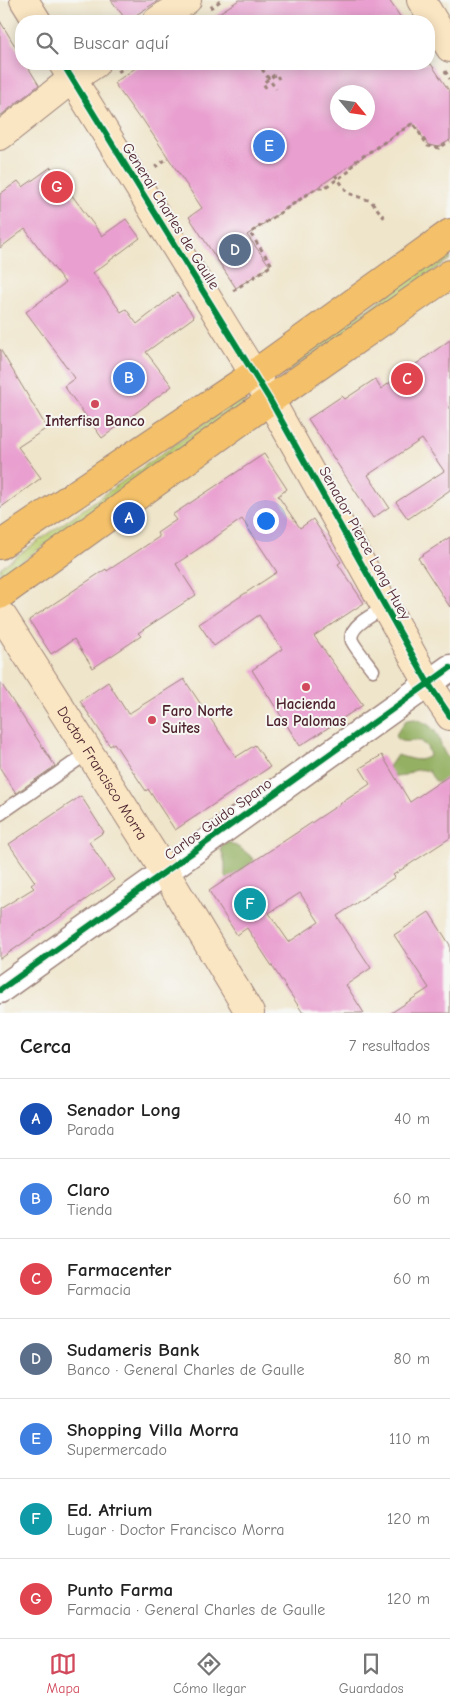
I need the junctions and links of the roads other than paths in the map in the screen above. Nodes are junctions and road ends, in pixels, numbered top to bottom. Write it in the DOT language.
graph roads {
  1 [pos="24,0"];
  2 [pos="187,0"];
  3 [pos="421,0"];
  4 [pos="33,15"];
  5 [pos="165,15"];
  6 [pos="430,15"];
  7 [pos="435,23"];
  8 [pos="450,48"];
  9 [pos="67,72"];
  10 [pos="0,136"];
  11 [pos="450,233"];
  12 [pos="450,274"];
  13 [pos="261,385"];
  14 [pos="0,545"];
  15 [pos="386,607"];
  16 [pos="1,608"];
  17 [pos="373,670"];
  18 [pos="439,675"];
  19 [pos="450,716"];
  20 [pos="89,752"];
  21 [pos="0,814"];
  22 [pos="165,872"];
  23 [pos="0,990"];
  24 [pos="250,1013"];
  1 -- 4 [label="street"];
  2 -- 5 [label="street"];
  3 -- 6 [label="street"];
  7 -- 8 [label="street"];
  9 -- 10 [label="street"];
  9 -- 13 [label="street, General Charles de Gaulle"];
  11 -- 13 [label="highway"];
  12 -- 13 [label="highway"];
  13 -- 14 [label="highway"];
  13 -- 15 [label="street, Senador Pierce Long Huey"];
  13 -- 16 [label="highway"];
  15 -- 17 [label="lane"];
  15 -- 18 [label="street, Senador Pierce Long Huey"];
  16 -- 20 [label="street, Doctor Francisco Morra"];
  18 -- 19 [label="street, Senador Pierce Long Huey"];
  18 -- 22 [label="street, Carlos Guido Spano"];
  20 -- 21 [label="lane"];
  20 -- 22 [label="street, Doctor Francisco Morra"];
  22 -- 23 [label="street, Carlos Guido Spano"];
  22 -- 24 [label="street, Doctor Francisco Morra"];
}
